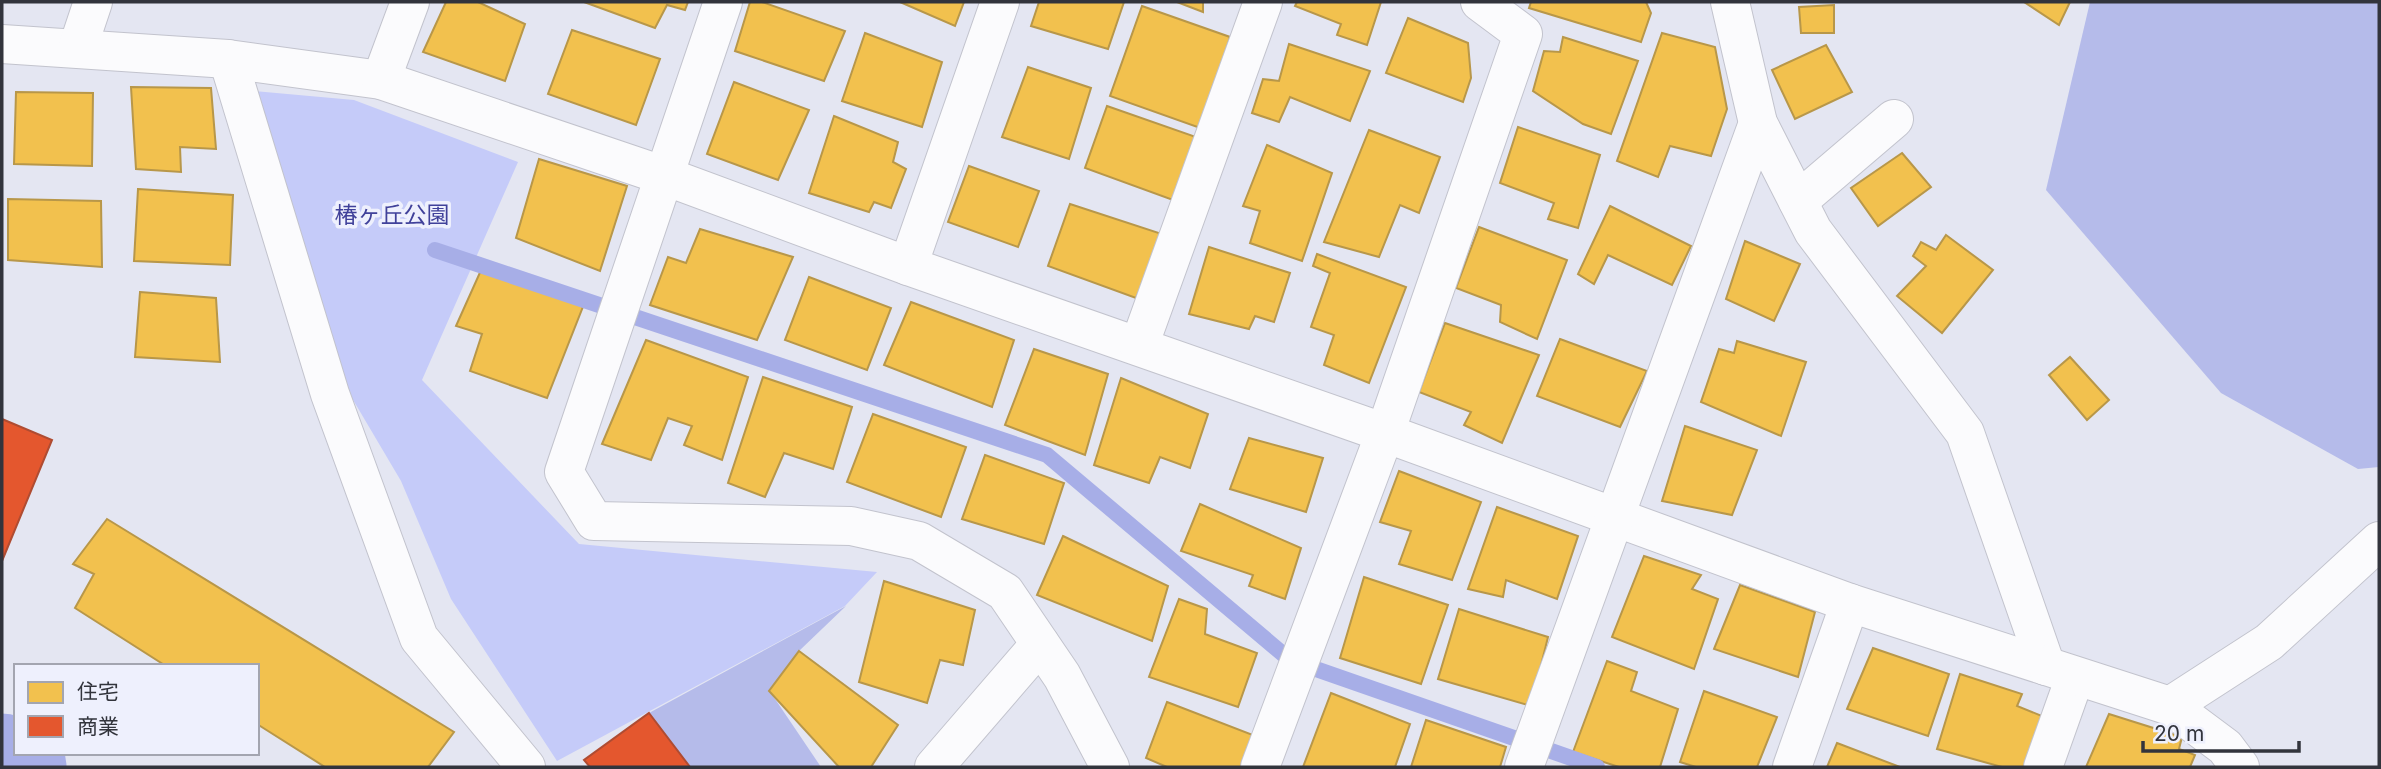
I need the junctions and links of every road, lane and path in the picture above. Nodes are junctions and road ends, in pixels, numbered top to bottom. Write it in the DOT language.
graph roads {
  1 [pos="93,2"];
  2 [pos="410,2"];
  3 [pos="723,2"];
  4 [pos="1000,2"];
  5 [pos="1263,2"];
  6 [pos="1480,2"];
  7 [pos="1730,2"];
  8 [pos="2,44"];
  9 [pos="78,47"];
  10 [pos="228,59"];
  11 [pos="381,80"];
  12 [pos="1894,119"];
  13 [pos="1759,123"];
  14 [pos="663,175"];
  15 [pos="1798,201"];
  16 [pos="908,267"];
  17 [pos="1139,346"];
  18 [pos="1385,432"];
  19 [pos="1613,517"];
  20 [pos="2379,541"];
  21 [pos="1850,603"];
  22 [pos="1040,644"];
  23 [pos="2061,672"];
  24 [pos="2170,706"];
  25 [pos="526,767"];
  26 [pos="934,767"];
  27 [pos="1110,767"];
  28 [pos="1260,767"];
  29 [pos="1524,767"];
  30 [pos="1792,767"];
  31 [pos="2043,767"];
  32 [pos="2240,767"];
  1 -- 9 [label="street"];
  2 -- 11 [label="street"];
  3 -- 14 [label="street"];
  4 -- 16 [label="street"];
  5 -- 17 [label="street"];
  6 -- 18 [label="street"];
  7 -- 13 [label="street"];
  8 -- 9 [label="street"];
  9 -- 10 [label="street"];
  10 -- 11 [label="street"];
  10 -- 25 [label="street"];
  11 -- 14 [label="street"];
  12 -- 15 [label="street"];
  13 -- 15 [label="street"];
  13 -- 19 [label="street"];
  14 -- 16 [label="street"];
  14 -- 22 [label="street"];
  15 -- 23 [label="street"];
  16 -- 17 [label="street"];
  17 -- 18 [label="street"];
  18 -- 19 [label="street"];
  18 -- 28 [label="street"];
  19 -- 21 [label="street"];
  19 -- 29 [label="street"];
  20 -- 24 [label="street"];
  21 -- 23 [label="street"];
  21 -- 30 [label="street"];
  22 -- 26 [label="street"];
  22 -- 27 [label="street"];
  23 -- 24 [label="street"];
  23 -- 31 [label="street"];
  24 -- 32 [label="street"];
}
